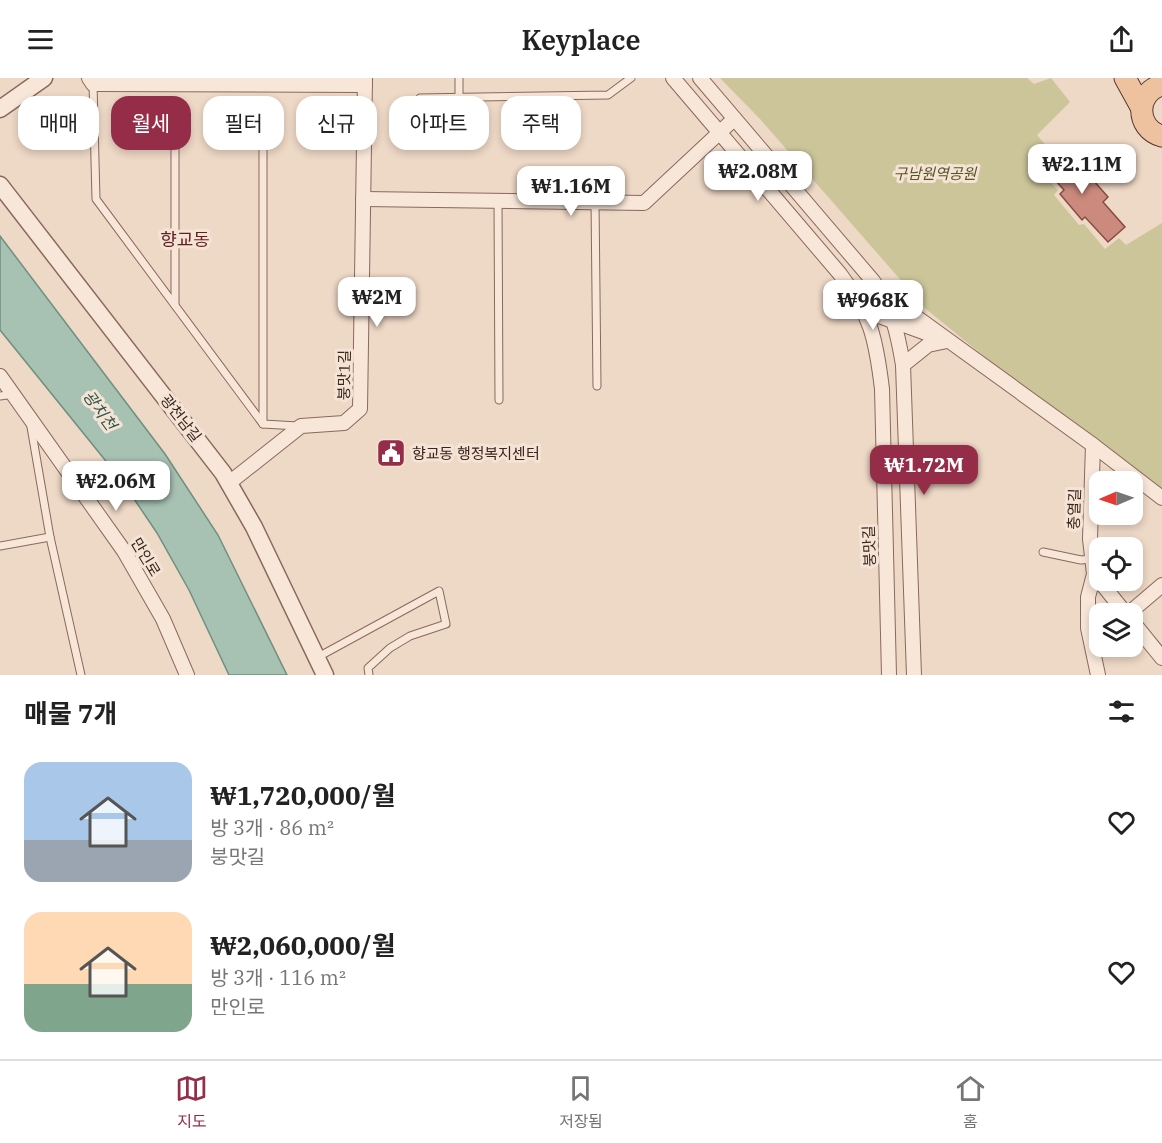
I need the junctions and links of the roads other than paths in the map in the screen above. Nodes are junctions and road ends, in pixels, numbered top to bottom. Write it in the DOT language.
graph roads {
  1 [pos="44,78"];
  2 [pos="459,78"];
  3 [pos="631,78"];
  4 [pos="673,78"];
  5 [pos="700,78"];
  6 [pos="1125,78"];
  7 [pos="91,81"];
  8 [pos="365,81"];
  9 [pos="1155,83"];
  10 [pos="459,96"];
  11 [pos="489,97"];
  12 [pos="1141,107"];
  13 [pos="0,109"];
  14 [pos="734,119"];
  15 [pos="719,132"];
  16 [pos="1160,136"];
  17 [pos="175,150"];
  18 [pos="263,150"];
  19 [pos="0,185"];
  20 [pos="363,199"];
  21 [pos="498,201"];
  22 [pos="595,201"];
  23 [pos="882,292"];
  24 [pos="175,305"];
  25 [pos="865,311"];
  26 [pos="893,323"];
  27 [pos="947,341"];
  28 [pos="903,365"];
  29 [pos="0,376"];
  30 [pos="597,386"];
  31 [pos="7,395"];
  32 [pos="499,400"];
  33 [pos="29,416"];
  34 [pos="263,424"];
  35 [pos="301,426"];
  36 [pos="1093,445"];
  37 [pos="229,483"];
  38 [pos="1162,498"];
  39 [pos="50,537"];
  40 [pos="1090,537"];
  41 [pos="0,546"];
  42 [pos="1043,552"];
  43 [pos="1089,560"];
  44 [pos="1162,585"];
  45 [pos="1090,591"];
  46 [pos="1108,591"];
  47 [pos="1118,603"];
  48 [pos="1140,603"];
  49 [pos="1143,635"];
  50 [pos="318,657"];
  51 [pos="1162,658"];
  52 [pos="81,675"];
  53 [pos="188,675"];
  54 [pos="325,675"];
  55 [pos="369,675"];
  56 [pos="889,675"];
  57 [pos="914,675"];
  58 [pos="1098,675"];
  1 -- 13 [label="street"];
  2 -- 10 [label="lane"];
  3 -- 11 [label="lane"];
  4 -- 15 [label="street, 붕맛길"];
  5 -- 14 [label="street"];
  6 -- 12 [label="main road"];
  7 -- 8 [label="street"];
  7 -- 24 [label="lane"];
  8 -- 20 [label="street, 붕맛1길"];
  9 -- 12 [label="main road"];
  12 -- 16 [label="main road"];
  14 -- 15 [label="street"];
  14 -- 23 [label="street"];
  15 -- 22 [label="street"];
  15 -- 25 [label="street, 붕맛길"];
  17 -- 24 [label="lane"];
  18 -- 34 [label="lane"];
  19 -- 37 [label="street, 광천남길"];
  20 -- 21 [label="street"];
  20 -- 35 [label="street, 붕맛1길"];
  21 -- 22 [label="street"];
  21 -- 32 [label="lane"];
  22 -- 30 [label="lane"];
  23 -- 26 [label="street"];
  23 -- 27 [label="street"];
  24 -- 34 [label="lane"];
  25 -- 26 [label="street"];
  25 -- 56 [label="street, 붕맛길"];
  26 -- 27 [label="street"];
  26 -- 28 [label="street"];
  27 -- 28 [label="street"];
  27 -- 36 [label="street"];
  28 -- 57 [label="street"];
  29 -- 31 [label="street, 만인로"];
  31 -- 33 [label="street, 만인로"];
  33 -- 39 [label="lane"];
  33 -- 53 [label="street, 만인로"];
  34 -- 35 [label="lane"];
  35 -- 37 [label="street"];
  36 -- 38 [label="street"];
  36 -- 40 [label="street, 충열길"];
  37 -- 50 [label="street, 광천남길"];
  39 -- 41 [label="lane"];
  39 -- 52 [label="lane"];
  42 -- 43 [label="lane"];
  44 -- 48 [label="street"];
  45 -- 58 [label="street"];
  46 -- 47 [label="street"];
  49 -- 51 [label="street"];
  50 -- 54 [label="street, 광천남길"];
  50 -- 55 [label="lane"];
}
